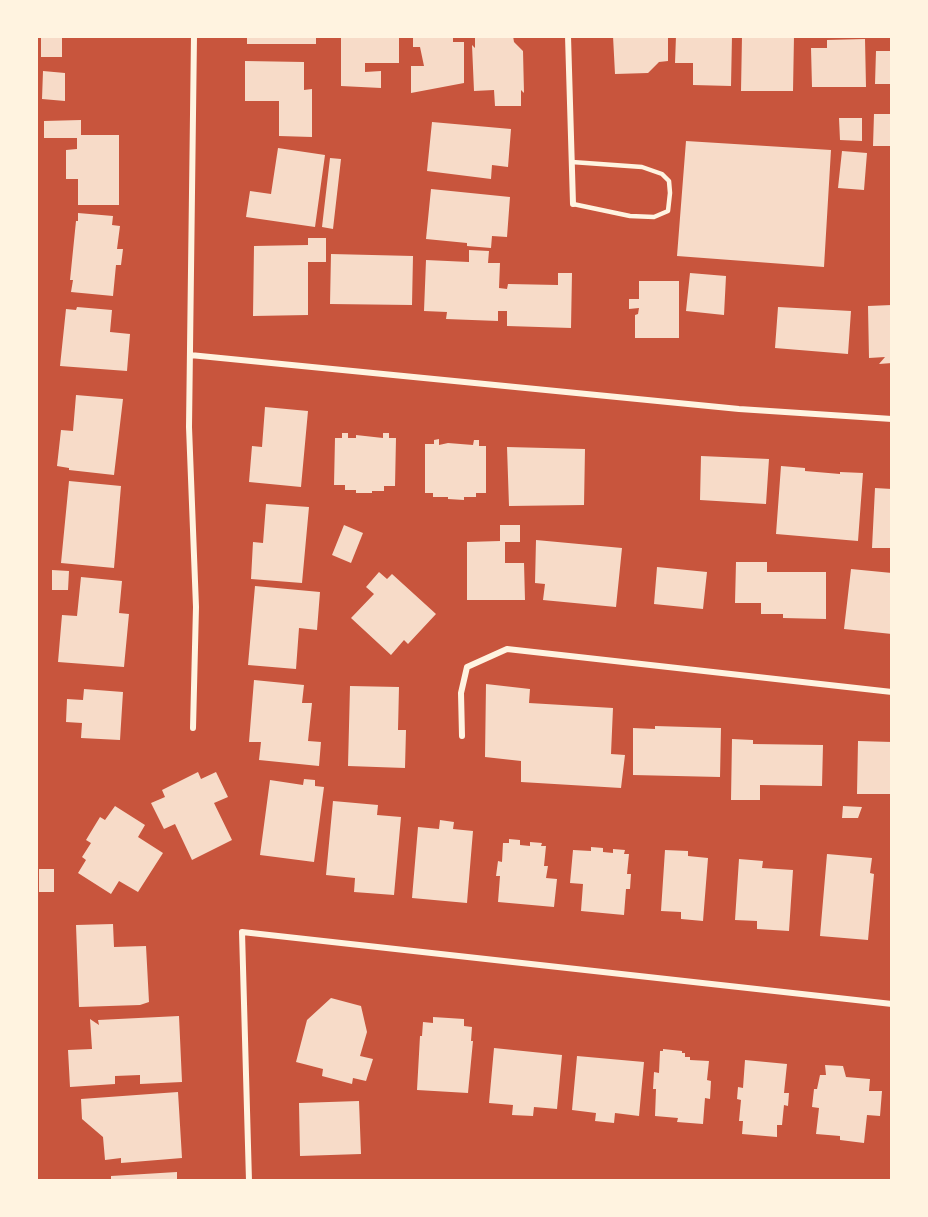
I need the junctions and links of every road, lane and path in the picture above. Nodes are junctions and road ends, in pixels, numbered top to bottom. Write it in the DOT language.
graph roads {
  1 [pos="194,36"];
  2 [pos="568,36"];
  3 [pos="572,162"];
  4 [pos="573,204"];
  5 [pos="190,355"];
  6 [pos="892,419"];
  7 [pos="892,692"];
  8 [pos="193,728"];
  9 [pos="462,736"];
  10 [pos="892,1004"];
  11 [pos="249,1181"];
  1 -- 5 [label="street"];
  2 -- 3 [label="street"];
  3 -- 4 [label="street"];
  3 -- 4 [label="lane"];
  5 -- 6 [label="street"];
  5 -- 8 [label="street"];
  7 -- 9 [label="street"];
  10 -- 11 [label="street"];
}
